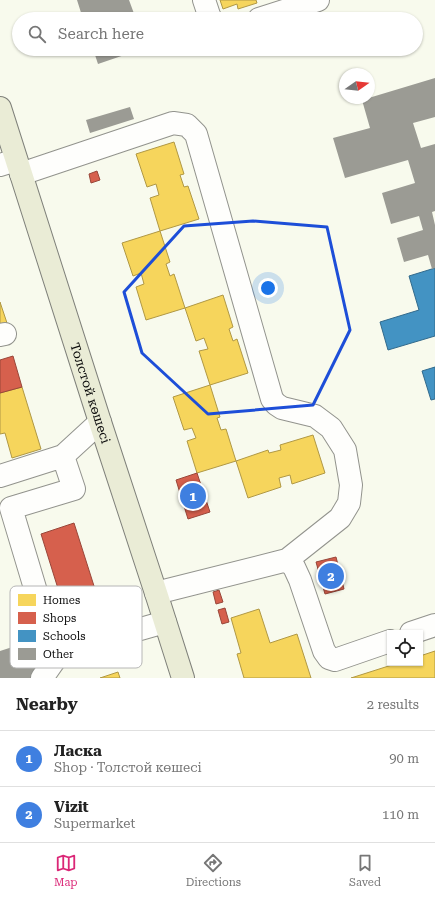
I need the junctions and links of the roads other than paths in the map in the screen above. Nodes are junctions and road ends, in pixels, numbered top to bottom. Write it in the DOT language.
graph roads {
  1 [pos="204,0"];
  2 [pos="318,0"];
  3 [pos="208,12"];
  4 [pos="281,12"];
  5 [pos="0,108"];
  6 [pos="12,167"];
  7 [pos="100,422"];
  8 [pos="63,456"];
  9 [pos="0,474"];
  10 [pos="287,560"];
  11 [pos="34,586"];
  12 [pos="156,593"];
  13 [pos="165,622"];
  14 [pos="435,624"];
  15 [pos="142,629"];
  16 [pos="419,630"];
  17 [pos="387,642"];
  18 [pos="49,668"];
  19 [pos="42,678"];
  20 [pos="183,678"];
  1 -- 3 [label="lane"];
  2 -- 4 [label="lane"];
  5 -- 6 [label="main road, Толстой көшесі"];
  6 -- 7 [label="main road, Толстой көшесі"];
  6 -- 10 [label="lane"];
  7 -- 8 [label="lane"];
  7 -- 12 [label="main road, Толстой көшесі"];
  8 -- 9 [label="lane"];
  8 -- 11 [label="lane"];
  10 -- 12 [label="lane"];
  10 -- 17 [label="lane"];
  12 -- 13 [label="main road, Толстой көшесі"];
  13 -- 15 [label="lane"];
  13 -- 20 [label="main road, Толстой көшесі"];
  14 -- 16 [label="lane"];
  18 -- 19 [label="lane"];
}
